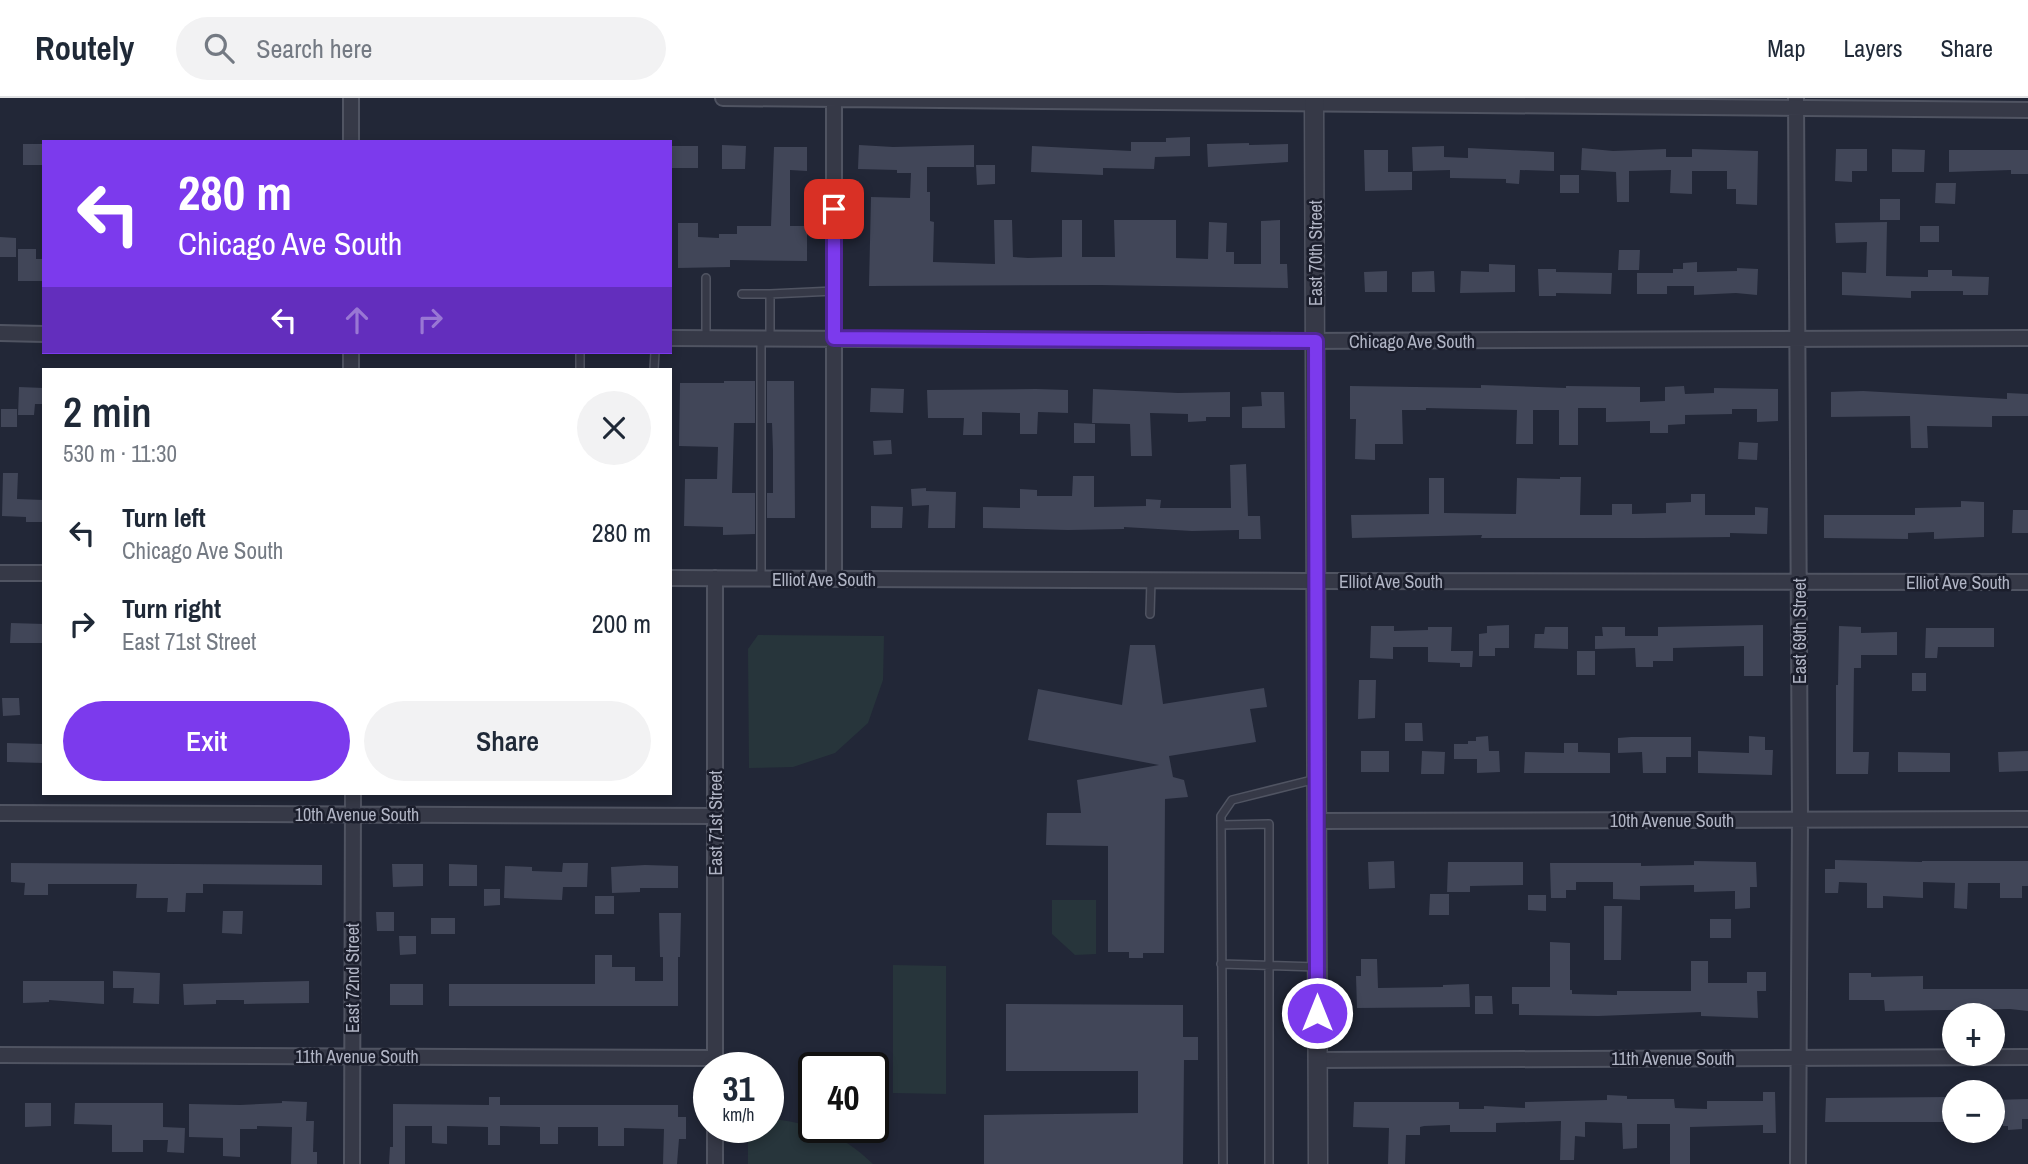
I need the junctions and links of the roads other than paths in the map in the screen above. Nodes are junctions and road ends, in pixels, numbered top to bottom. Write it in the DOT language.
graph roads {
  1 [pos="351,98"];
  2 [pos="723,98"];
  3 [pos="834,98"];
  4 [pos="1314,101"];
  5 [pos="1796,103"];
  6 [pos="2028,110"];
  7 [pos="351,140"];
  8 [pos="706,278"];
  9 [pos="834,292"];
  10 [pos="742,294"];
  11 [pos="770,294"];
  12 [pos="0,333"];
  13 [pos="42,334"];
  14 [pos="672,338"];
  15 [pos="706,338"];
  16 [pos="834,338"];
  17 [pos="2028,338"];
  18 [pos="765,339"];
  19 [pos="1796,340"];
  20 [pos="1316,341"];
  21 [pos="0,573"];
  22 [pos="42,573"];
  23 [pos="672,578"];
  24 [pos="715,578"];
  25 [pos="761,579"];
  26 [pos="834,579"];
  27 [pos="1151,580"];
  28 [pos="1317,581"];
  29 [pos="1799,581"];
  30 [pos="2028,582"];
  31 [pos="1150,614"];
  32 [pos="1317,779"];
  33 [pos="353,795"];
  34 [pos="0,813"];
  35 [pos="353,814"];
  36 [pos="715,816"];
  37 [pos="2028,819"];
  38 [pos="1800,820"];
  39 [pos="1317,821"];
  40 [pos="1222,825"];
  41 [pos="1221,964"];
  42 [pos="1269,965"];
  43 [pos="1317,967"];
  44 [pos="715,1052"];
  45 [pos="0,1055"];
  46 [pos="352,1056"];
  47 [pos="1798,1057"];
  48 [pos="2028,1057"];
  49 [pos="1317,1060"];
  50 [pos="693,1063"];
  51 [pos="715,1143"];
  52 [pos="352,1164"];
  53 [pos="715,1164"];
  54 [pos="1223,1164"];
  55 [pos="1269,1164"];
  56 [pos="1318,1164"];
  57 [pos="1798,1164"];
  1 -- 7 [label="street"];
  2 -- 3 [label="street"];
  3 -- 4 [label="street"];
  3 -- 9 [label="street"];
  4 -- 5 [label="street"];
  4 -- 20 [label="street, East 70th Street"];
  5 -- 6 [label="street"];
  5 -- 19 [label="street, East 69th Street"];
  8 -- 15 [label="lane"];
  9 -- 11 [label="lane"];
  9 -- 16 [label="street"];
  10 -- 11 [label="lane"];
  11 -- 18 [label="lane"];
  12 -- 13 [label="street"];
  14 -- 15 [label="street, Chicago Ave South"];
  15 -- 18 [label="street, Chicago Ave South"];
  16 -- 18 [label="street, Chicago Ave South"];
  16 -- 20 [label="street, Chicago Ave South"];
  16 -- 26 [label="street"];
  17 -- 19 [label="street, Chicago Ave South"];
  18 -- 25 [label="lane"];
  19 -- 20 [label="street, Chicago Ave South"];
  19 -- 29 [label="street, East 69th Street"];
  20 -- 28 [label="street, East 70th Street"];
  21 -- 22 [label="street"];
  23 -- 24 [label="street, Elliot Ave South"];
  24 -- 25 [label="street, Elliot Ave South"];
  24 -- 36 [label="street, East 71st Street"];
  25 -- 26 [label="street, Elliot Ave South"];
  26 -- 27 [label="street, Elliot Ave South"];
  27 -- 28 [label="street, Elliot Ave South"];
  27 -- 31 [label="lane"];
  28 -- 29 [label="street, Elliot Ave South"];
  28 -- 32 [label="street, East 70th Street"];
  29 -- 30 [label="street, Elliot Ave South"];
  29 -- 38 [label="street, East 69th Street"];
  32 -- 39 [label="street, East 70th Street"];
  32 -- 40 [label="lane"];
  33 -- 35 [label="street, East 72nd Street"];
  34 -- 35 [label="street, 10th Avenue South"];
  35 -- 36 [label="street, 10th Avenue South"];
  35 -- 46 [label="street, East 72nd Street"];
  36 -- 44 [label="street, East 71st Street"];
  37 -- 38 [label="street, 10th Avenue South"];
  38 -- 39 [label="street, 10th Avenue South"];
  38 -- 47 [label="street, East 69th Street"];
  39 -- 43 [label="street, East 70th Street"];
  40 -- 41 [label="lane"];
  40 -- 42 [label="lane"];
  41 -- 42 [label="lane"];
  41 -- 54 [label="lane"];
  42 -- 43 [label="lane"];
  42 -- 55 [label="lane"];
  43 -- 49 [label="street, East 70th Street"];
  45 -- 46 [label="street, 11th Avenue South"];
  46 -- 50 [label="street, 11th Avenue South"];
  46 -- 52 [label="street, East 72nd Street"];
  47 -- 48 [label="street, 11th Avenue South"];
  47 -- 49 [label="street, 11th Avenue South"];
  47 -- 57 [label="street, East 69th Street"];
  49 -- 56 [label="street, East 70th Street"];
  51 -- 53 [label="street"];
}
